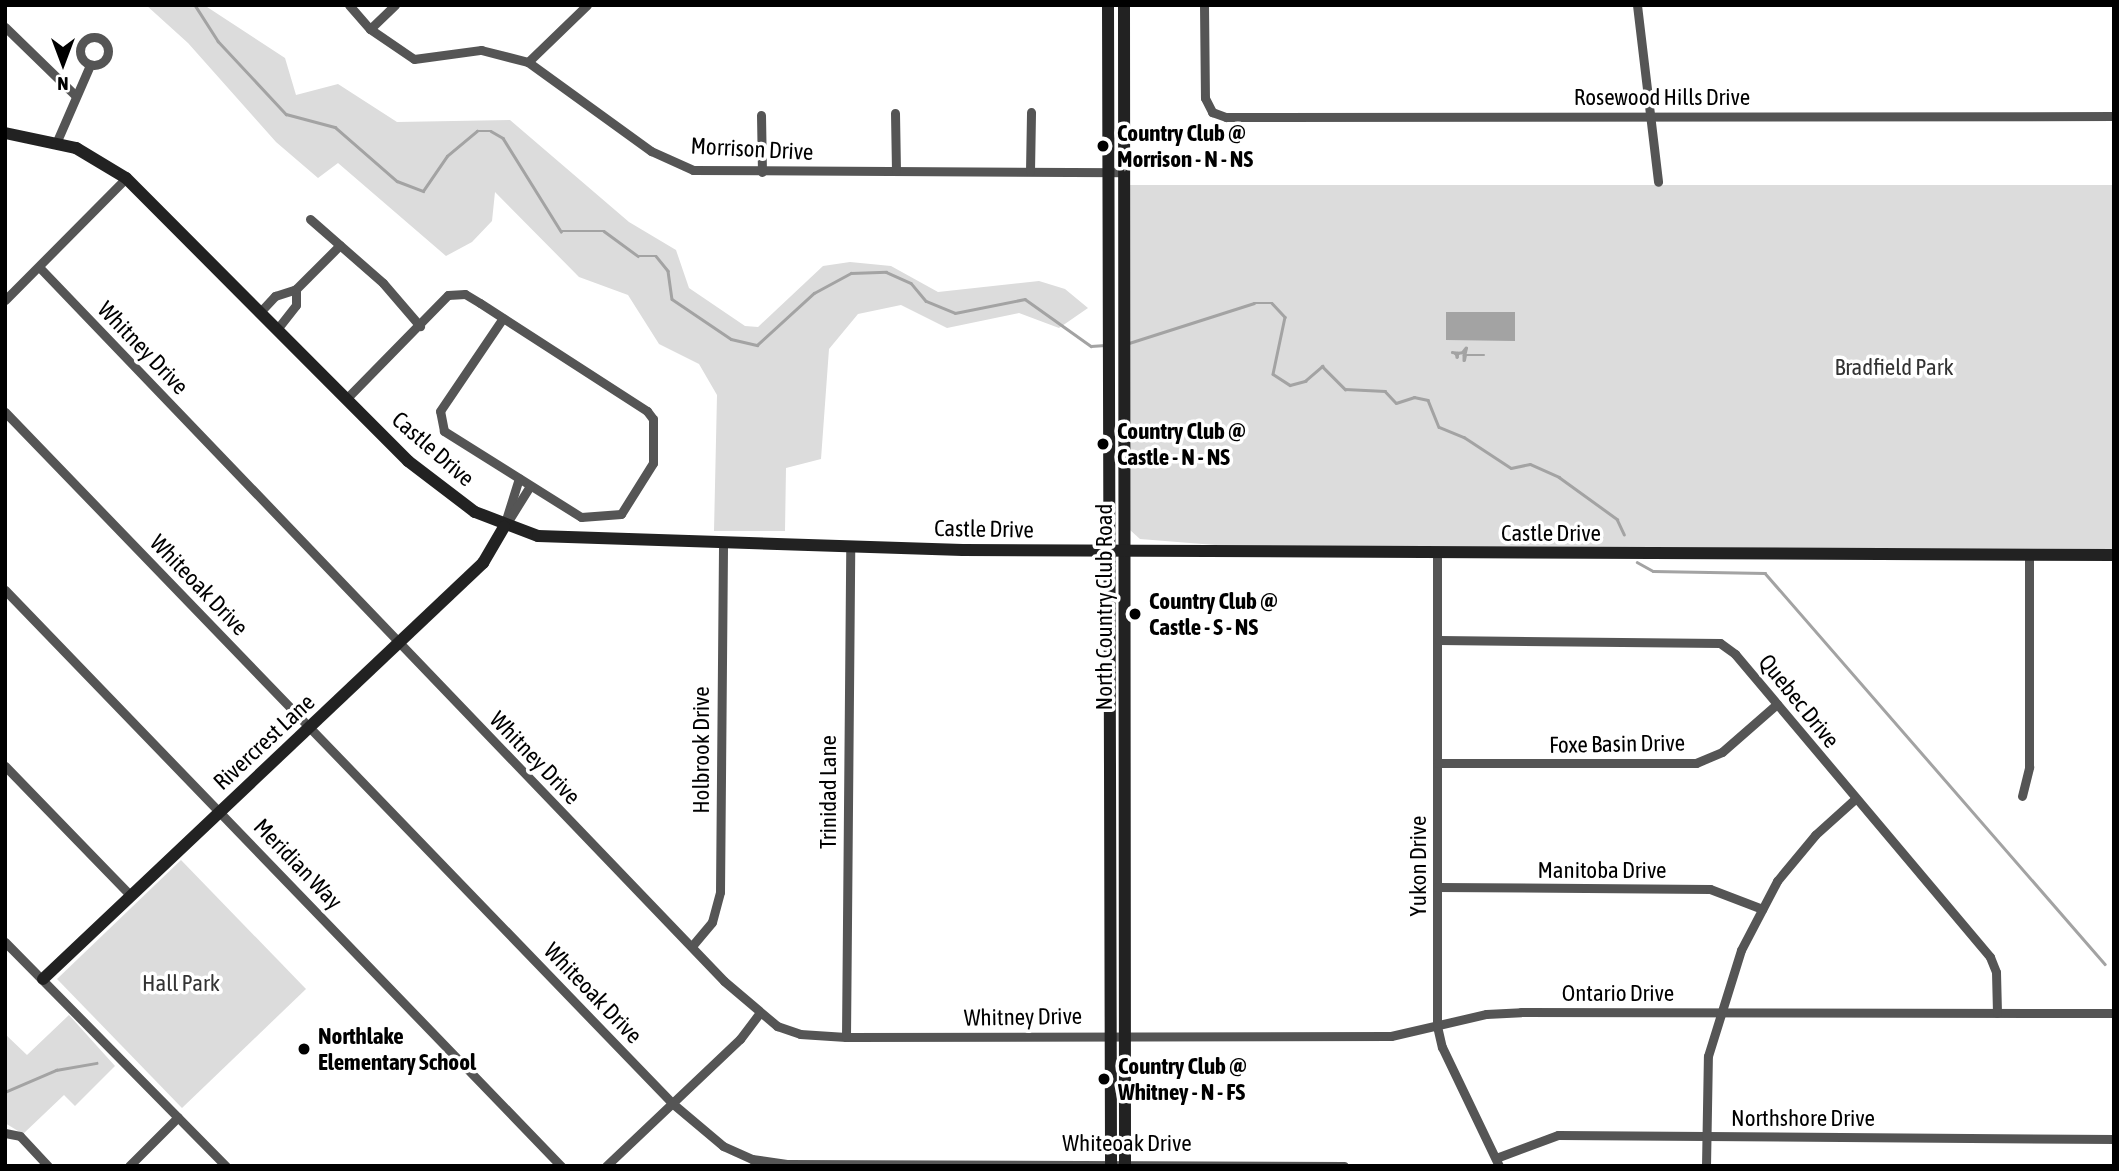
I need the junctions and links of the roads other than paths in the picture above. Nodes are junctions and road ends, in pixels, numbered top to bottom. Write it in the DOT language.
graph roads {
  1 [pos="349,5"];
  2 [pos="395,5"];
  3 [pos="587,5"];
  4 [pos="1108,5"];
  5 [pos="1124,5"];
  6 [pos="1205,5"];
  7 [pos="1637,5"];
  8 [pos="5,27"];
  9 [pos="370,29"];
  10 [pos="528,62"];
  11 [pos="90,65"];
  12 [pos="76,96"];
  13 [pos="895,113"];
  14 [pos="1031,113"];
  15 [pos="761,115"];
  16 [pos="1650,116"];
  17 [pos="2114,116"];
  18 [pos="5,133"];
  19 [pos="57,141"];
  20 [pos="762,172"];
  21 [pos="896,172"];
  22 [pos="1030,172"];
  23 [pos="1109,172"];
  24 [pos="1125,172"];
  25 [pos="126,178"];
  26 [pos="1658,182"];
  27 [pos="310,219"];
  28 [pos="340,245"];
  29 [pos="1126,266"];
  30 [pos="1109,267"];
  31 [pos="40,268"];
  32 [pos="296,289"];
  33 [pos="5,300"];
  34 [pos="261,311"];
  35 [pos="503,318"];
  36 [pos="419,326"];
  37 [pos="278,328"];
  38 [pos="347,398"];
  39 [pos="5,412"];
  40 [pos="519,478"];
  41 [pos="530,486"];
  42 [pos="504,527"];
  43 [pos="723,546"];
  44 [pos="849,548"];
  45 [pos="1109,552"];
  46 [pos="1124,552"];
  47 [pos="1437,554"];
  48 [pos="2114,555"];
  49 [pos="2029,556"];
  50 [pos="5,590"];
  51 [pos="1439,639"];
  52 [pos="400,644"];
  53 [pos="1777,704"];
  54 [pos="310,727"];
  55 [pos="1438,763"];
  56 [pos="5,766"];
  57 [pos="1110,783"];
  58 [pos="1125,783"];
  59 [pos="2022,796"];
  60 [pos="1854,799"];
  61 [pos="220,811"];
  62 [pos="1437,887"];
  63 [pos="131,896"];
  64 [pos="1762,909"];
  65 [pos="5,942"];
  66 [pos="692,946"];
  67 [pos="43,979"];
  68 [pos="1718,1013"];
  69 [pos="1997,1013"];
  70 [pos="2114,1013"];
  71 [pos="759,1014"];
  72 [pos="1437,1026"];
  73 [pos="1111,1035"];
  74 [pos="1125,1035"];
  75 [pos="846,1037"];
  76 [pos="672,1103"];
  77 [pos="178,1117"];
  78 [pos="5,1133"];
  79 [pos="1706,1137"];
  80 [pos="2114,1139"];
  81 [pos="1498,1162"];
  82 [pos="1111,1164"];
  83 [pos="1125,1164"];
  84 [pos="48,1166"];
  85 [pos="129,1166"];
  86 [pos="226,1166"];
  87 [pos="561,1166"];
  88 [pos="606,1166"];
  89 [pos="1344,1166"];
  90 [pos="1706,1166"];
  1 -- 9 [label="street, Morrison Drive"];
  2 -- 9 [label="street"];
  3 -- 10 [label="street"];
  4 -- 23 [label="main road, North Country Club Road"];
  5 -- 24 [label="main road, North Country Club Road"];
  6 -- 16 [label="street, Rosewood Hills Drive"];
  7 -- 16 [label="street"];
  8 -- 12 [label="street"];
  9 -- 10 [label="street, Morrison Drive"];
  10 -- 20 [label="street, Morrison Drive"];
  11 -- 12 [label="street"];
  12 -- 19 [label="street"];
  13 -- 21 [label="street"];
  14 -- 22 [label="street"];
  15 -- 20 [label="street"];
  16 -- 17 [label="street, Rosewood Hills Drive"];
  16 -- 26 [label="street"];
  18 -- 19 [label="main road, Castle Drive"];
  19 -- 25 [label="main road, Castle Drive"];
  20 -- 21 [label="street, Morrison Drive"];
  21 -- 22 [label="street, Morrison Drive"];
  22 -- 23 [label="street, Morrison Drive"];
  23 -- 24 [label="street, Morrison Drive"];
  23 -- 30 [label="main road, North Country Club Road"];
  24 -- 29 [label="main road, North Country Club Road"];
  25 -- 31 [label="street"];
  25 -- 34 [label="main road, Castle Drive"];
  27 -- 28 [label="street"];
  28 -- 32 [label="street"];
  28 -- 36 [label="street"];
  29 -- 30 [label="main road"];
  29 -- 46 [label="main road, North Country Club Road"];
  30 -- 45 [label="main road, North Country Club Road"];
  31 -- 33 [label="street"];
  31 -- 52 [label="street, Whitney Drive"];
  32 -- 34 [label="street"];
  32 -- 37 [label="street"];
  34 -- 37 [label="main road, Castle Drive"];
  35 -- 36 [label="street"];
  35 -- 40 [label="street"];
  35 -- 41 [label="street"];
  36 -- 38 [label="street"];
  37 -- 38 [label="main road, Castle Drive"];
  38 -- 42 [label="main road, Castle Drive"];
  39 -- 54 [label="street, Whiteoak Drive"];
  40 -- 41 [label="street"];
  40 -- 42 [label="street"];
  41 -- 42 [label="street"];
  42 -- 43 [label="main road, Castle Drive"];
  42 -- 52 [label="main road, Rivercrest Lane"];
  43 -- 44 [label="main road, Castle Drive"];
  43 -- 66 [label="street, Holbrook Drive"];
  44 -- 45 [label="main road, Castle Drive"];
  44 -- 75 [label="street, Trinidad Lane"];
  45 -- 46 [label="main road, Castle Drive"];
  45 -- 57 [label="main road, North Country Club Road"];
  46 -- 47 [label="main road, Castle Drive"];
  46 -- 58 [label="main road, North Country Club Road"];
  47 -- 49 [label="main road, Castle Drive"];
  47 -- 51 [label="street, Yukon Drive"];
  48 -- 49 [label="main road, Castle Drive"];
  49 -- 59 [label="street"];
  50 -- 61 [label="street, Meridian Way"];
  51 -- 53 [label="street, Quebec Drive"];
  51 -- 55 [label="street, Yukon Drive"];
  52 -- 54 [label="main road, Rivercrest Lane"];
  52 -- 66 [label="street, Whitney Drive"];
  53 -- 55 [label="street, Foxe Basin Drive"];
  53 -- 60 [label="street, Quebec Drive"];
  54 -- 61 [label="main road, Rivercrest Lane"];
  54 -- 76 [label="street, Whiteoak Drive"];
  55 -- 62 [label="street, Yukon Drive"];
  56 -- 63 [label="street"];
  57 -- 58 [label="main road"];
  57 -- 73 [label="main road, North Country Club Road"];
  58 -- 74 [label="main road, North Country Club Road"];
  60 -- 64 [label="street"];
  60 -- 69 [label="street, Quebec Drive"];
  61 -- 63 [label="main road, Rivercrest Lane"];
  61 -- 87 [label="street, Meridian Way"];
  62 -- 64 [label="street, Manitoba Drive"];
  62 -- 72 [label="street, Yukon Drive"];
  63 -- 67 [label="main road, Rivercrest Lane"];
  64 -- 68 [label="street"];
  65 -- 67 [label="street"];
  66 -- 71 [label="street, Whitney Drive"];
  67 -- 77 [label="street"];
  68 -- 69 [label="street, Ontario Drive"];
  68 -- 72 [label="street, Ontario Drive"];
  68 -- 79 [label="street"];
  69 -- 70 [label="street, Ontario Drive"];
  71 -- 75 [label="street, Whitney Drive"];
  71 -- 76 [label="street"];
  72 -- 74 [label="street, Ontario Drive"];
  72 -- 81 [label="street, Yukon Drive"];
  73 -- 74 [label="street, Whitney Drive"];
  73 -- 75 [label="street, Whitney Drive"];
  73 -- 82 [label="main road, North Country Club Road"];
  74 -- 83 [label="main road, North Country Club Road"];
  76 -- 82 [label="street, Whiteoak Drive"];
  76 -- 88 [label="street"];
  77 -- 85 [label="street"];
  77 -- 86 [label="street"];
  78 -- 84 [label="street"];
  79 -- 80 [label="street, Northshore Drive"];
  79 -- 81 [label="street, Northshore Drive"];
  79 -- 90 [label="street"];
  82 -- 83 [label="street, Whiteoak Drive"];
  83 -- 89 [label="street, Whiteoak Drive"];
}
